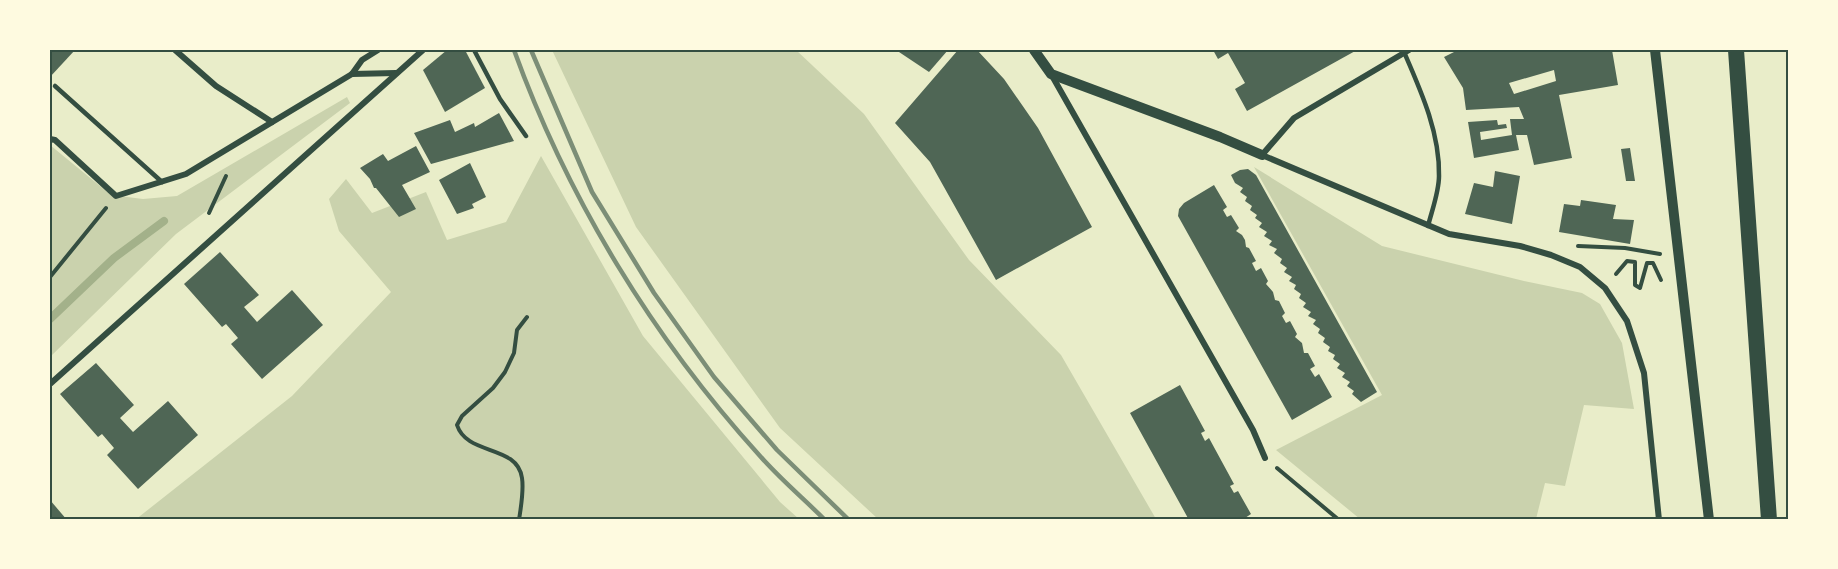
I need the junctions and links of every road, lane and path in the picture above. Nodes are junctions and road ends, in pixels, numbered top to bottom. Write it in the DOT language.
graph roads {
  1 [pos="175,50"];
  2 [pos="378,50"];
  3 [pos="423,50"];
  4 [pos="474,50"];
  5 [pos="1034,50"];
  6 [pos="1655,50"];
  7 [pos="1736,50"];
  8 [pos="1406,51"];
  9 [pos="397,73"];
  10 [pos="352,74"];
  11 [pos="1051,74"];
  12 [pos="55,86"];
  13 [pos="272,122"];
  14 [pos="526,136"];
  15 [pos="50,139"];
  16 [pos="1262,155"];
  17 [pos="226,176"];
  18 [pos="162,182"];
  19 [pos="116,196"];
  20 [pos="209,213"];
  21 [pos="1428,226"];
  22 [pos="1578,246"];
  23 [pos="1663,255"];
  24 [pos="1616,274"];
  25 [pos="50,277"];
  26 [pos="1663,284"];
  27 [pos="526,317"];
  28 [pos="50,384"];
  29 [pos="1265,458"];
  30 [pos="519,519"];
  31 [pos="1339,519"];
  32 [pos="1659,519"];
  33 [pos="1709,519"];
  34 [pos="1769,519"];
  1 -- 13 [label="street"];
  2 -- 10 [label="street"];
  3 -- 9 [label="street"];
  4 -- 14 [label="lane"];
  5 -- 11 [label="street"];
  6 -- 33 [label="street"];
  7 -- 34 [label="highway"];
  8 -- 16 [label="street"];
  8 -- 21 [label="lane"];
  9 -- 10 [label="street"];
  9 -- 28 [label="street"];
  10 -- 13 [label="street"];
  11 -- 16 [label="street"];
  11 -- 29 [label="street"];
  12 -- 18 [label="lane"];
  13 -- 18 [label="street"];
  15 -- 19 [label="street"];
  16 -- 21 [label="street"];
  17 -- 20 [label="path"];
  18 -- 19 [label="street"];
  19 -- 25 [label="path"];
  21 -- 32 [label="street"];
  22 -- 23 [label="path"];
  24 -- 26 [label="path"];
  27 -- 30 [label="path"];
  29 -- 31 [label="path"];
}
